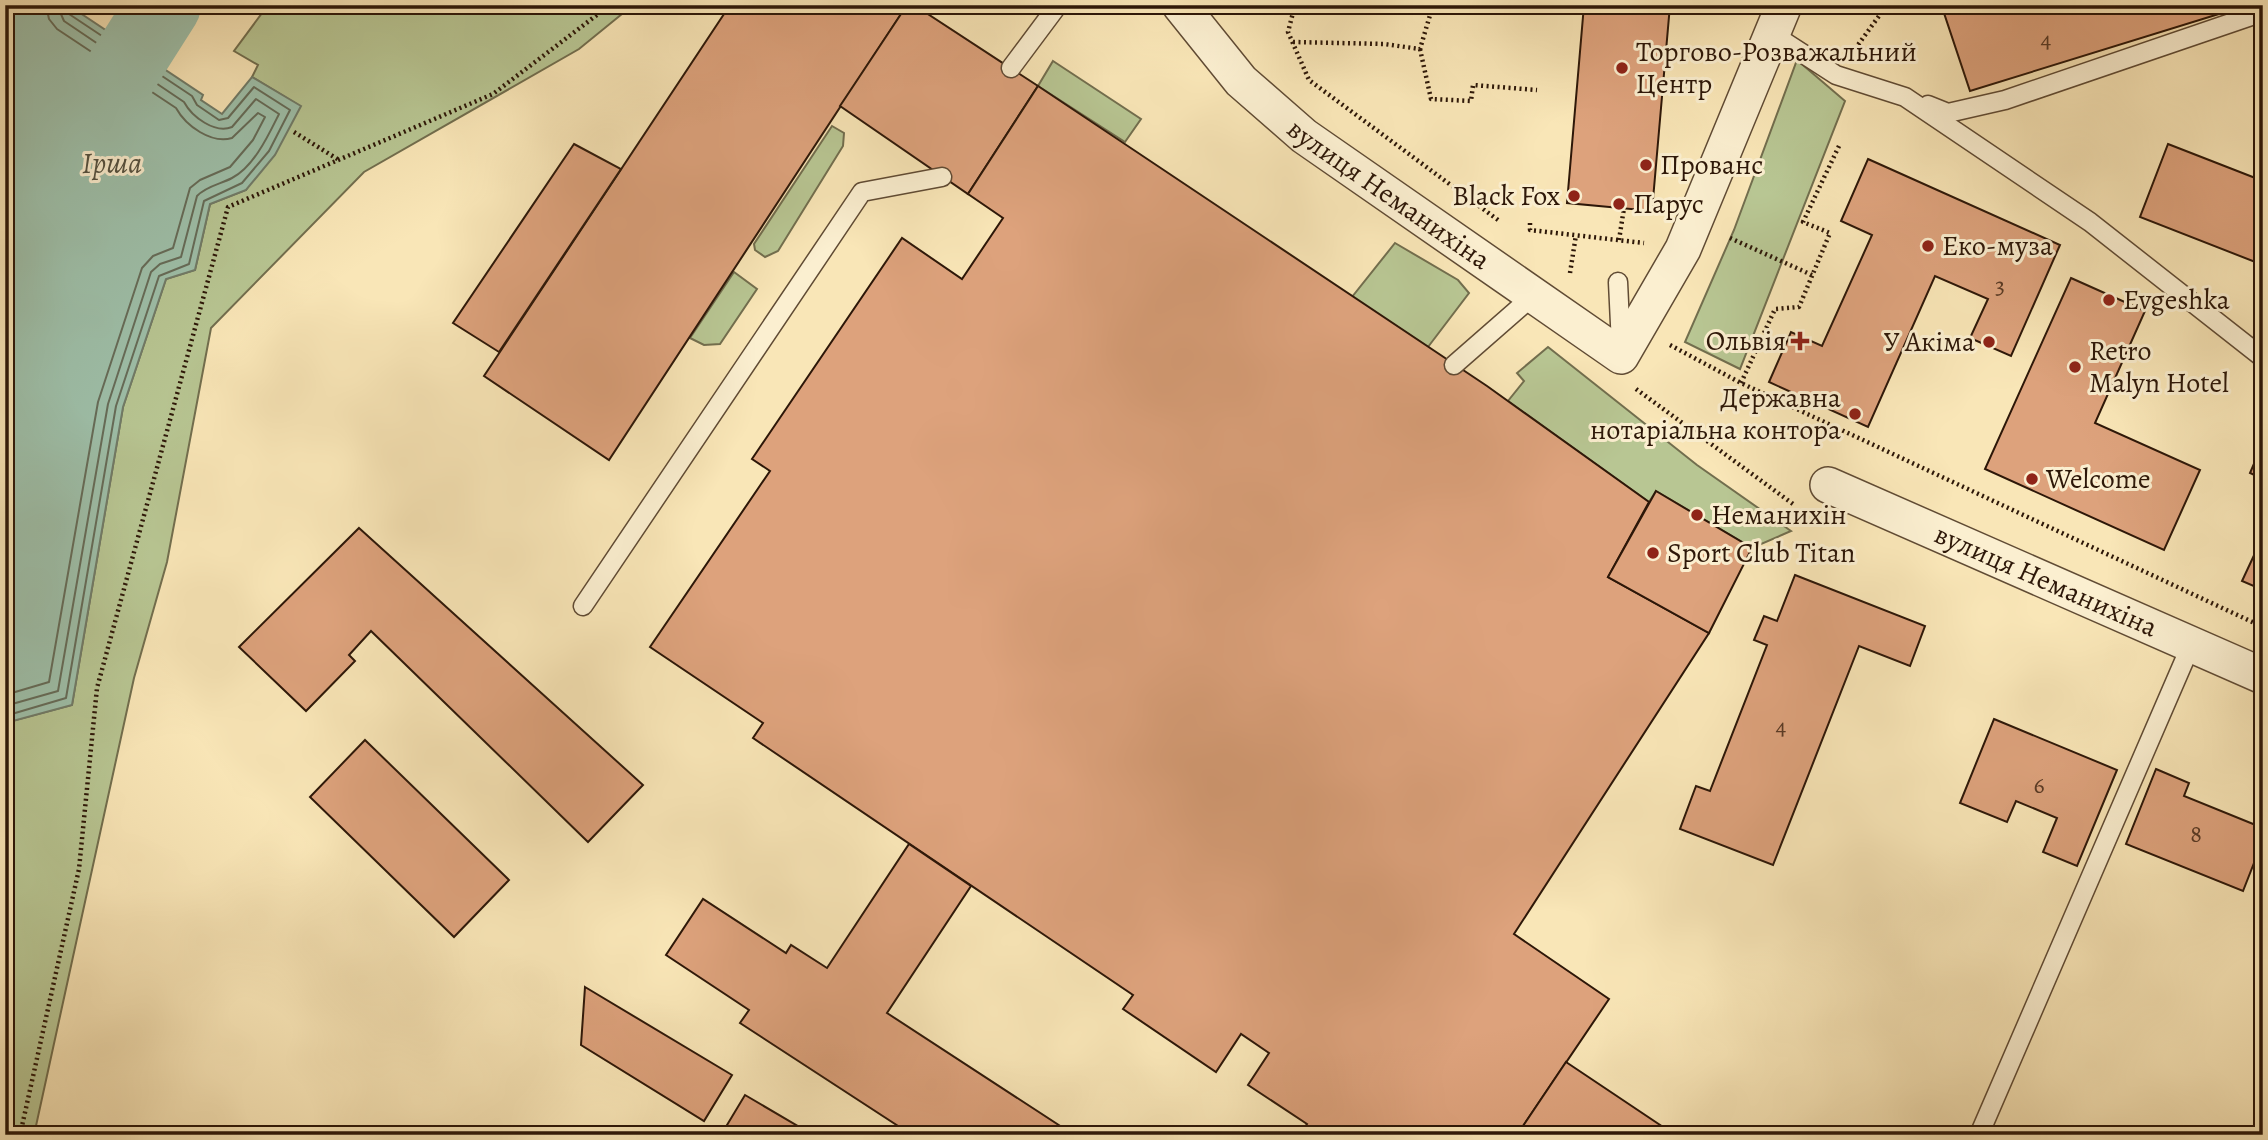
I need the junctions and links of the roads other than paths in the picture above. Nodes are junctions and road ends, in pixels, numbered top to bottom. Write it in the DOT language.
graph roads {
  1 [pos="1058,5"];
  2 [pos="1180,5"];
  3 [pos="2263,12"];
  4 [pos="1779,20"];
  5 [pos="1011,68"];
  6 [pos="1905,97"];
  7 [pos="942,177"];
  8 [pos="1618,282"];
  9 [pos="1534,295"];
  10 [pos="1621,356"];
  11 [pos="2263,358"];
  12 [pos="1454,365"];
  13 [pos="1828,485"];
  14 [pos="583,606"];
  15 [pos="2191,645"];
  16 [pos="2263,676"];
  17 [pos="1979,1135"];
  1 -- 5 [label="lane"];
  2 -- 9 [label="street, вулиця Неманихіна"];
  3 -- 6 [label="lane"];
  4 -- 6 [label="lane"];
  4 -- 10 [label="street"];
  6 -- 11 [label="lane"];
  7 -- 14 [label="lane"];
  8 -- 10 [label="lane"];
  9 -- 10 [label="street, вулиця Неманихіна"];
  9 -- 12 [label="lane"];
  13 -- 15 [label="street, вулиця Неманихіна"];
  15 -- 16 [label="street, вулиця Неманихіна"];
  15 -- 17 [label="lane"];
}
